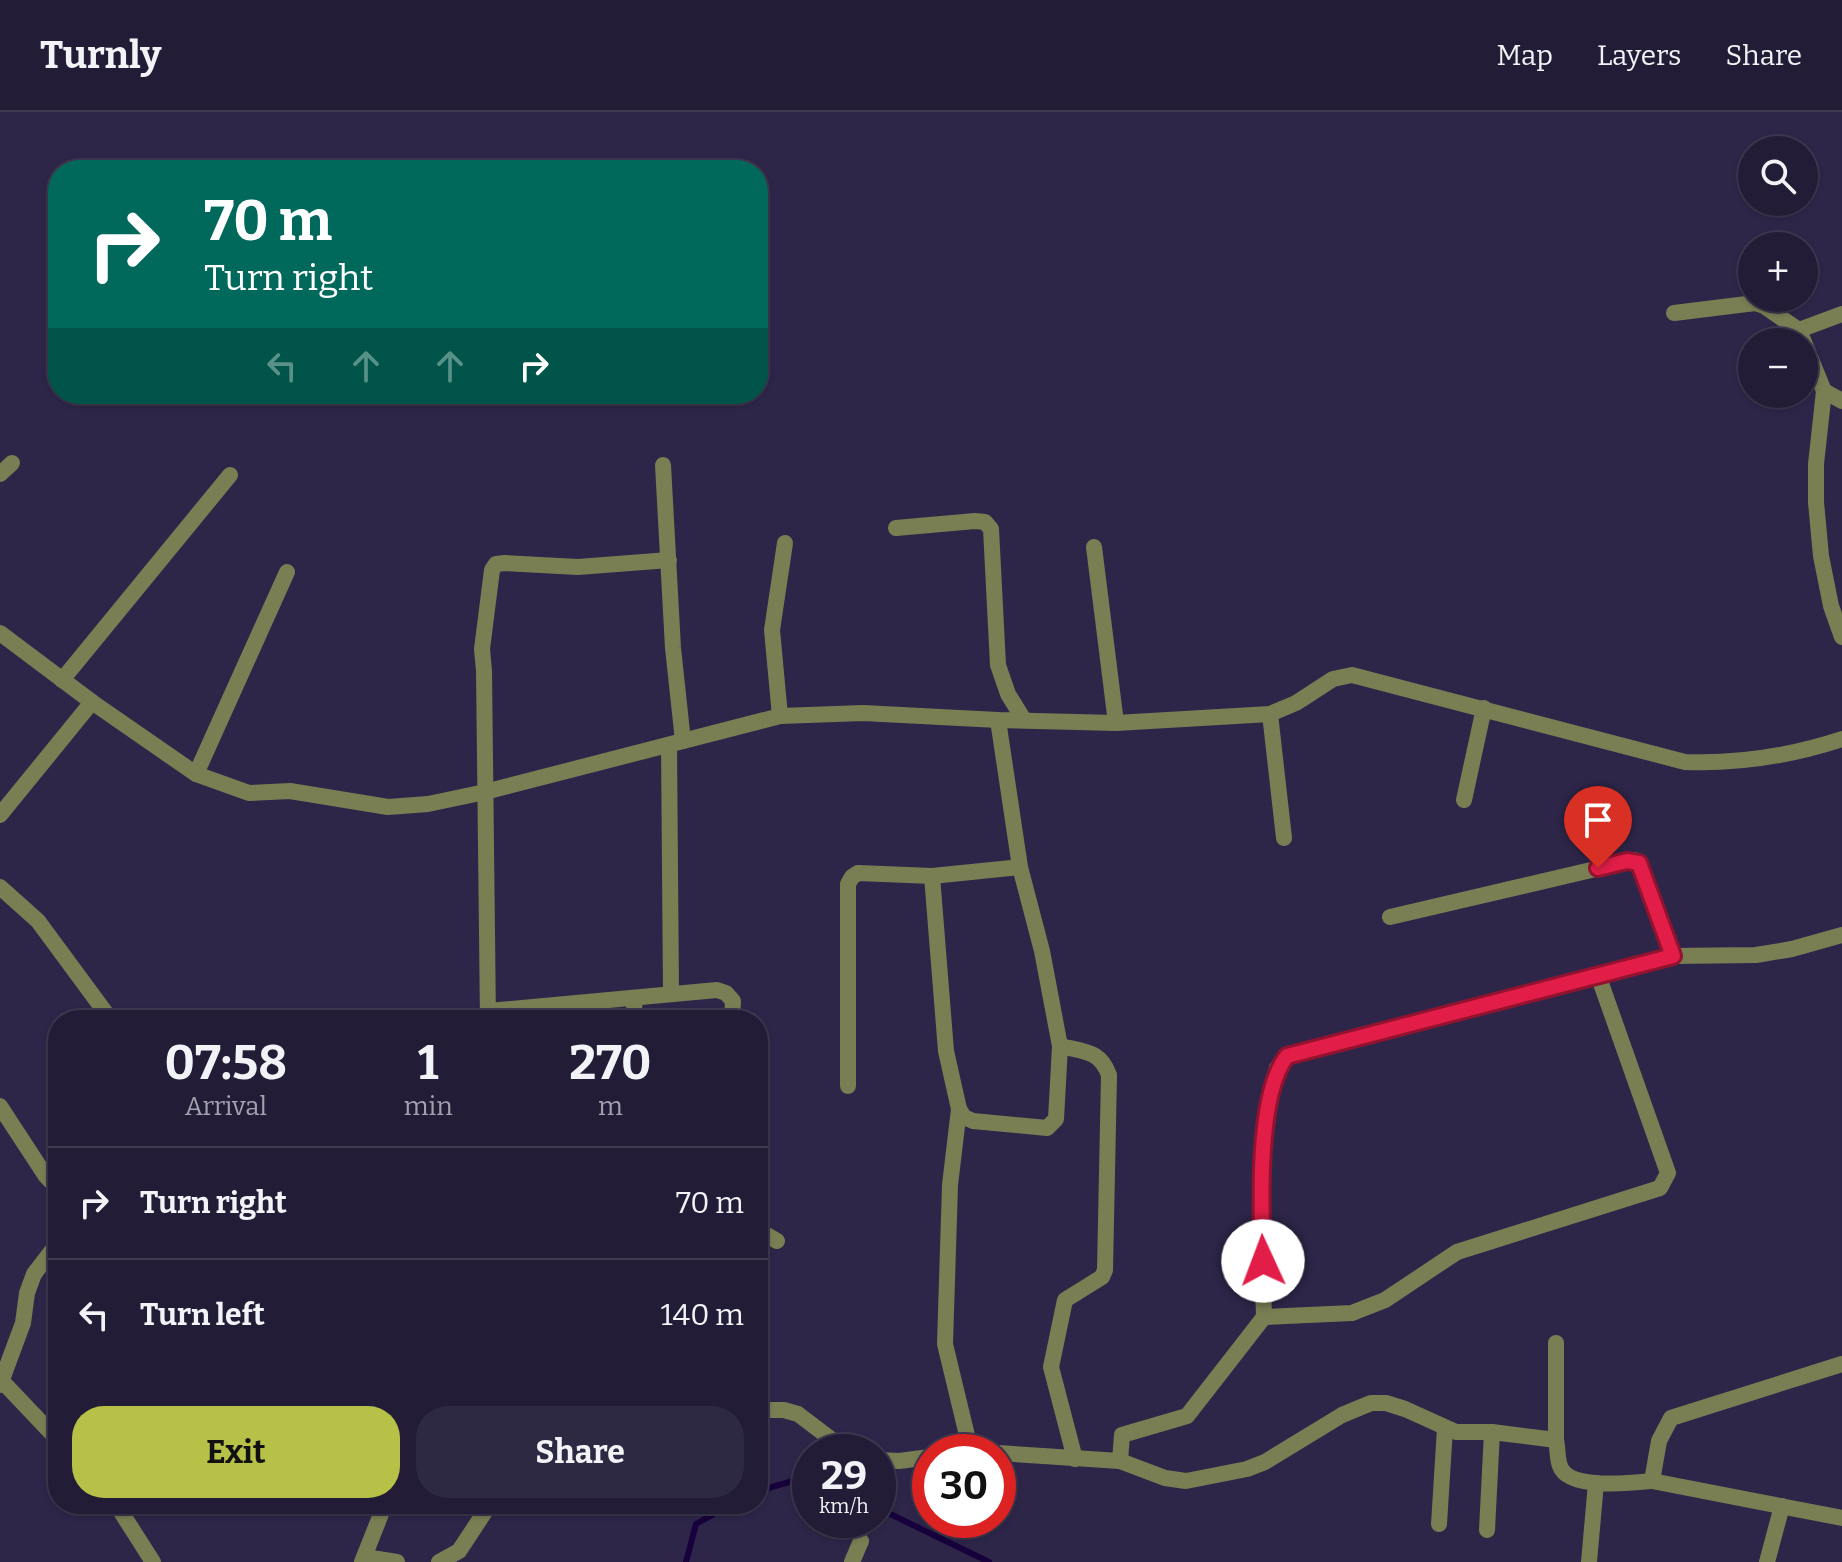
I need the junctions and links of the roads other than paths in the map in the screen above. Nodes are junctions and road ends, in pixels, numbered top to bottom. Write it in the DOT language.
graph roads {
  1 [pos="1674,313"];
  2 [pos="1842,314"];
  3 [pos="1796,328"];
  4 [pos="1804,328"];
  5 [pos="1818,376"];
  6 [pos="1824,391"];
  7 [pos="1842,401"];
  8 [pos="663,465"];
  9 [pos="230,475"];
  10 [pos="896,528"];
  11 [pos="785,543"];
  12 [pos="1094,547"];
  13 [pos="669,560"];
  14 [pos="287,572"];
  15 [pos="0,633"];
  16 [pos="1842,637"];
  17 [pos="62,680"];
  18 [pos="92,702"];
  19 [pos="1484,708"];
  20 [pos="1270,714"];
  21 [pos="780,716"];
  22 [pos="998,720"];
  23 [pos="1024,720"];
  24 [pos="1116,723"];
  25 [pos="1842,739"];
  26 [pos="676,743"];
  27 [pos="196,774"];
  28 [pos="485,792"];
  29 [pos="1464,800"];
  30 [pos="0,815"];
  31 [pos="1284,838"];
  32 [pos="1020,867"];
  33 [pos="932,876"];
  34 [pos="0,887"];
  35 [pos="1390,917"];
  36 [pos="1842,935"];
  37 [pos="1673,956"];
  38 [pos="1598,975"];
  39 [pos="671,993"];
  40 [pos="635,999"];
  41 [pos="104,1010"];
  42 [pos="488,1010"];
  43 [pos="534,1010"];
  44 [pos="634,1010"];
  45 [pos="733,1010"];
  46 [pos="1060,1046"];
  47 [pos="848,1086"];
  48 [pos="0,1106"];
  49 [pos="959,1109"];
  50 [pos="48,1178"];
  51 [pos="768,1236"];
  52 [pos="777,1241"];
  53 [pos="48,1256"];
  54 [pos="1264,1317"];
  55 [pos="1556,1343"];
  56 [pos="1842,1364"];
  57 [pos="1,1382"];
  58 [pos="768,1410"];
  59 [pos="1445,1428"];
  60 [pos="48,1430"];
  61 [pos="1492,1432"];
  62 [pos="824,1434"];
  63 [pos="965,1434"];
  64 [pos="1556,1440"];
  65 [pos="1016,1454"];
  66 [pos="1075,1459"];
  67 [pos="1120,1461"];
  68 [pos="1652,1481"];
  69 [pos="1596,1483"];
  70 [pos="1782,1506"];
  71 [pos="122,1514"];
  72 [pos="381,1514"];
  73 [pos="483,1514"];
  74 [pos="1842,1518"];
  75 [pos="1439,1524"];
  76 [pos="1487,1530"];
  77 [pos="861,1541"];
  78 [pos="364,1559"];
  79 [pos="153,1562"];
  80 [pos="397,1562"];
  81 [pos="439,1562"];
  82 [pos="852,1562"];
  83 [pos="1589,1562"];
  84 [pos="1767,1562"];
  1 -- 3 [label="street"];
  2 -- 4 [label="street"];
  5 -- 6 [label="street"];
  6 -- 7 [label="street"];
  6 -- 16 [label="street"];
  8 -- 13 [label="street"];
  9 -- 17 [label="street"];
  10 -- 23 [label="street"];
  11 -- 21 [label="street"];
  12 -- 24 [label="street"];
  13 -- 26 [label="street"];
  13 -- 28 [label="street"];
  14 -- 27 [label="street"];
  15 -- 17 [label="street"];
  17 -- 18 [label="street"];
  18 -- 27 [label="street"];
  18 -- 30 [label="street"];
  19 -- 20 [label="street"];
  19 -- 25 [label="street"];
  19 -- 29 [label="street"];
  20 -- 24 [label="street"];
  20 -- 31 [label="street"];
  21 -- 22 [label="street"];
  21 -- 26 [label="street"];
  22 -- 23 [label="street"];
  22 -- 32 [label="street"];
  23 -- 24 [label="street"];
  26 -- 28 [label="street"];
  26 -- 39 [label="street"];
  27 -- 28 [label="street"];
  28 -- 42 [label="street"];
  32 -- 33 [label="street"];
  32 -- 46 [label="street"];
  33 -- 47 [label="street"];
  33 -- 49 [label="street"];
  34 -- 41 [label="street"];
  35 -- 37 [label="street"];
  36 -- 37 [label="street"];
  37 -- 38 [label="street"];
  38 -- 54 [label="street"];
  38 -- 54 [label="street"];
  39 -- 40 [label="street"];
  39 -- 45 [label="street"];
  40 -- 43 [label="street"];
  40 -- 44 [label="street"];
  46 -- 49 [label="street"];
  46 -- 66 [label="street"];
  48 -- 50 [label="street"];
  49 -- 63 [label="street"];
  51 -- 52 [label="street"];
  53 -- 57 [label="street"];
  54 -- 67 [label="street"];
  55 -- 64 [label="street"];
  56 -- 68 [label="street"];
  57 -- 60 [label="street"];
  58 -- 62 [label="street"];
  59 -- 61 [label="street"];
  59 -- 67 [label="street"];
  59 -- 75 [label="street"];
  61 -- 64 [label="street"];
  61 -- 76 [label="street"];
  64 -- 69 [label="street"];
  65 -- 66 [label="street"];
  66 -- 67 [label="street"];
  68 -- 69 [label="street"];
  68 -- 70 [label="street"];
  69 -- 83 [label="street"];
  70 -- 74 [label="street"];
  70 -- 84 [label="street"];
  71 -- 79 [label="street"];
  72 -- 78 [label="street"];
  73 -- 81 [label="street"];
  77 -- 82 [label="street"];
  78 -- 80 [label="street"];
}
